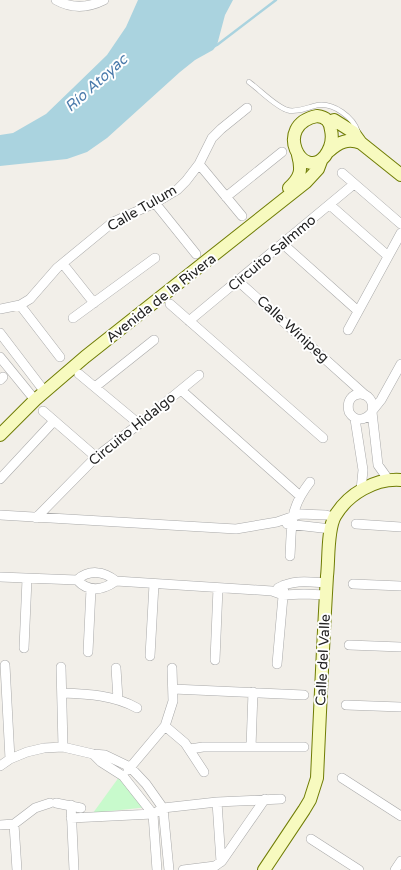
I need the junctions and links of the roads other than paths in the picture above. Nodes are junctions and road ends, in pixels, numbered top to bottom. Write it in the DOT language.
graph roads {
  1 [pos="56,0"];
  2 [pos="104,0"];
  3 [pos="249,82"];
  4 [pos="247,108"];
  5 [pos="329,122"];
  6 [pos="361,143"];
  7 [pos="282,152"];
  8 [pos="298,155"];
  9 [pos="325,156"];
  10 [pos="199,164"];
  11 [pos="342,174"];
  12 [pos="401,175"];
  13 [pos="354,184"];
  14 [pos="226,197"];
  15 [pos="156,203"];
  16 [pos="330,205"];
  17 [pos="251,219"];
  18 [pos="401,224"];
  19 [pos="401,233"];
  20 [pos="283,244"];
  21 [pos="196,254"];
  22 [pos="388,256"];
  23 [pos="155,258"];
  24 [pos="63,264"];
  25 [pos="238,281"];
  26 [pos="94,303"];
  27 [pos="170,304"];
  28 [pos="20,305"];
  29 [pos="0,309"];
  30 [pos="358,311"];
  31 [pos="73,318"];
  32 [pos="189,320"];
  33 [pos="348,330"];
  34 [pos="0,333"];
  35 [pos="154,340"];
  36 [pos="0,357"];
  37 [pos="60,357"];
  38 [pos="19,358"];
  39 [pos="401,364"];
  40 [pos="7,366"];
  41 [pos="79,374"];
  42 [pos="199,375"];
  43 [pos="347,378"];
  44 [pos="95,388"];
  45 [pos="181,390"];
  46 [pos="387,391"];
  47 [pos="38,393"];
  48 [pos="366,395"];
  49 [pos="350,399"];
  50 [pos="43,411"];
  51 [pos="372,411"];
  52 [pos="355,418"];
  53 [pos="54,421"];
  54 [pos="139,424"];
  55 [pos="0,426"];
  56 [pos="0,435"];
  57 [pos="323,438"];
  58 [pos="96,457"];
  59 [pos="378,465"];
  60 [pos="363,470"];
  61 [pos="0,479"];
  62 [pos="388,479"];
  63 [pos="401,480"];
  64 [pos="310,482"];
  65 [pos="361,490"];
  66 [pos="299,496"];
  67 [pos="0,515"];
  68 [pos="36,518"];
  69 [pos="292,520"];
  70 [pos="332,523"];
  71 [pos="356,524"];
  72 [pos="401,527"];
  73 [pos="290,556"];
  74 [pos="0,577"];
  75 [pos="27,579"];
  76 [pos="77,580"];
  77 [pos="116,581"];
  78 [pos="154,584"];
  79 [pos="353,584"];
  80 [pos="284,585"];
  81 [pos="401,586"];
  82 [pos="218,588"];
  83 [pos="91,589"];
  84 [pos="326,589"];
  85 [pos="272,591"];
  86 [pos="283,595"];
  87 [pos="349,645"];
  88 [pos="401,646"];
  89 [pos="24,648"];
  90 [pos="88,652"];
  91 [pos="150,656"];
  92 [pos="215,660"];
  93 [pos="278,664"];
  94 [pos="5,665"];
  95 [pos="61,667"];
  96 [pos="116,668"];
  97 [pos="172,668"];
  98 [pos="173,689"];
  99 [pos="253,692"];
  100 [pos="62,693"];
  101 [pos="304,695"];
  102 [pos="118,699"];
  103 [pos="346,705"];
  104 [pos="136,708"];
  105 [pos="401,708"];
  106 [pos="165,726"];
  107 [pos="252,747"];
  108 [pos="304,747"];
  109 [pos="63,748"];
  110 [pos="190,749"];
  111 [pos="93,754"];
  112 [pos="10,759"];
  113 [pos="0,766"];
  114 [pos="130,767"];
  115 [pos="204,772"];
  116 [pos="122,776"];
  117 [pos="342,778"];
  118 [pos="264,799"];
  119 [pos="281,799"];
  120 [pos="217,802"];
  121 [pos="70,805"];
  122 [pos="81,808"];
  123 [pos="163,808"];
  124 [pos="153,814"];
  125 [pos="401,816"];
  126 [pos="71,818"];
  127 [pos="14,824"];
  128 [pos="0,825"];
  129 [pos="311,839"];
  130 [pos="401,861"];
  131 [pos="221,862"];
  132 [pos="17,870"];
  133 [pos="74,870"];
  134 [pos="157,870"];
  135 [pos="169,870"];
  136 [pos="182,870"];
  137 [pos="264,870"];
  138 [pos="359,870"];
  139 [pos="396,870"];
  1 -- 2 [label="street"];
  3 -- 6 [label="lane"];
  4 -- 10 [label="street, Calle Tulum"];
  5 -- 6 [label="street"];
  5 -- 8 [label="street"];
  5 -- 9 [label="street"];
  6 -- 9 [label="street"];
  6 -- 12 [label="street"];
  7 -- 14 [label="street"];
  8 -- 9 [label="street"];
  8 -- 17 [label="street, Avenida de la Rivera"];
  9 -- 17 [label="street, Avenida de la Rivera"];
  10 -- 14 [label="street"];
  10 -- 15 [label="street, Calle Tulum"];
  11 -- 13 [label="street"];
  13 -- 16 [label="street, Circuito Salmmo"];
  13 -- 18 [label="street"];
  14 -- 17 [label="street"];
  15 -- 21 [label="street"];
  15 -- 24 [label="street, Calle Tulum"];
  16 -- 20 [label="street, Circuito Salmmo"];
  16 -- 22 [label="street"];
  17 -- 47 [label="street, Avenida de la Rivera"];
  19 -- 22 [label="street"];
  20 -- 25 [label="street, Circuito Salmmo"];
  20 -- 30 [label="street"];
  22 -- 30 [label="street"];
  23 -- 26 [label="street"];
  24 -- 26 [label="street"];
  24 -- 28 [label="street, Calle Tulum"];
  25 -- 32 [label="street, Circuito Salmmo"];
  25 -- 43 [label="street, Calle Winipeg"];
  26 -- 31 [label="street"];
  27 -- 32 [label="street"];
  28 -- 29 [label="street, Calle Tulum"];
  28 -- 37 [label="street"];
  30 -- 33 [label="street"];
  32 -- 57 [label="street"];
  34 -- 38 [label="street"];
  35 -- 44 [label="street"];
  36 -- 40 [label="street"];
  38 -- 40 [label="street"];
  38 -- 47 [label="street"];
  39 -- 46 [label="street"];
  40 -- 47 [label="street"];
  41 -- 44 [label="street"];
  42 -- 45 [label="street"];
  43 -- 48 [label="street, Calle Winipeg"];
  43 -- 49 [label="street"];
  44 -- 54 [label="street"];
  45 -- 54 [label="street, Circuito Hidalgo"];
  45 -- 66 [label="street, Circuito Hidalgo"];
  46 -- 48 [label="street"];
  46 -- 51 [label="street"];
  47 -- 55 [label="street, Avenida de la Rivera"];
  47 -- 56 [label="street, Avenida de la Rivera"];
  48 -- 49 [label="street"];
  48 -- 51 [label="street"];
  49 -- 52 [label="street"];
  50 -- 53 [label="street"];
  51 -- 52 [label="street"];
  51 -- 59 [label="street"];
  52 -- 60 [label="street"];
  53 -- 58 [label="street"];
  53 -- 61 [label="street"];
  54 -- 58 [label="street, Circuito Hidalgo"];
  58 -- 68 [label="street, Circuito Hidalgo"];
  59 -- 60 [label="street"];
  59 -- 62 [label="street"];
  60 -- 65 [label="street"];
  62 -- 63 [label="street"];
  62 -- 65 [label="street"];
  64 -- 66 [label="street"];
  65 -- 70 [label="street"];
  66 -- 69 [label="street"];
  67 -- 68 [label="street"];
  68 -- 69 [label="street"];
  69 -- 70 [label="street"];
  69 -- 70 [label="street"];
  69 -- 73 [label="street"];
  70 -- 84 [label="street, Calle del Valle"];
  71 -- 72 [label="street"];
  74 -- 75 [label="street"];
  75 -- 76 [label="street"];
  75 -- 89 [label="street"];
  76 -- 77 [label="street"];
  76 -- 83 [label="street"];
  77 -- 78 [label="street"];
  77 -- 83 [label="street"];
  78 -- 82 [label="street"];
  78 -- 91 [label="street"];
  79 -- 81 [label="street"];
  80 -- 84 [label="street"];
  80 -- 85 [label="street"];
  80 -- 86 [label="street"];
  82 -- 85 [label="street"];
  82 -- 92 [label="street"];
  83 -- 90 [label="street"];
  84 -- 86 [label="street"];
  84 -- 137 [label="street, Calle del Valle"];
  85 -- 86 [label="street"];
  86 -- 93 [label="street"];
  87 -- 88 [label="street"];
  94 -- 112 [label="street"];
  95 -- 100 [label="street"];
  96 -- 102 [label="street"];
  97 -- 98 [label="street"];
  98 -- 99 [label="street"];
  98 -- 106 [label="street"];
  99 -- 101 [label="street"];
  99 -- 107 [label="street"];
  100 -- 102 [label="street"];
  100 -- 109 [label="street"];
  102 -- 104 [label="street"];
  103 -- 105 [label="street"];
  106 -- 110 [label="street"];
  106 -- 114 [label="street"];
  107 -- 108 [label="street"];
  107 -- 110 [label="street"];
  109 -- 111 [label="street"];
  109 -- 112 [label="street"];
  110 -- 115 [label="street"];
  111 -- 114 [label="street"];
  111 -- 116 [label="street"];
  112 -- 113 [label="street"];
  114 -- 116 [label="street"];
  114 -- 123 [label="street"];
  116 -- 124 [label="street"];
  117 -- 125 [label="street"];
  118 -- 119 [label="street"];
  118 -- 120 [label="street"];
  118 -- 131 [label="street"];
  120 -- 123 [label="street"];
  120 -- 131 [label="street"];
  121 -- 122 [label="street"];
  121 -- 126 [label="street"];
  121 -- 127 [label="street"];
  123 -- 124 [label="street"];
  123 -- 135 [label="street"];
  124 -- 126 [label="street"];
  124 -- 134 [label="street"];
  126 -- 133 [label="street"];
  127 -- 128 [label="street"];
  127 -- 132 [label="street"];
  129 -- 138 [label="street"];
  130 -- 139 [label="street"];
  131 -- 136 [label="street"];
}
